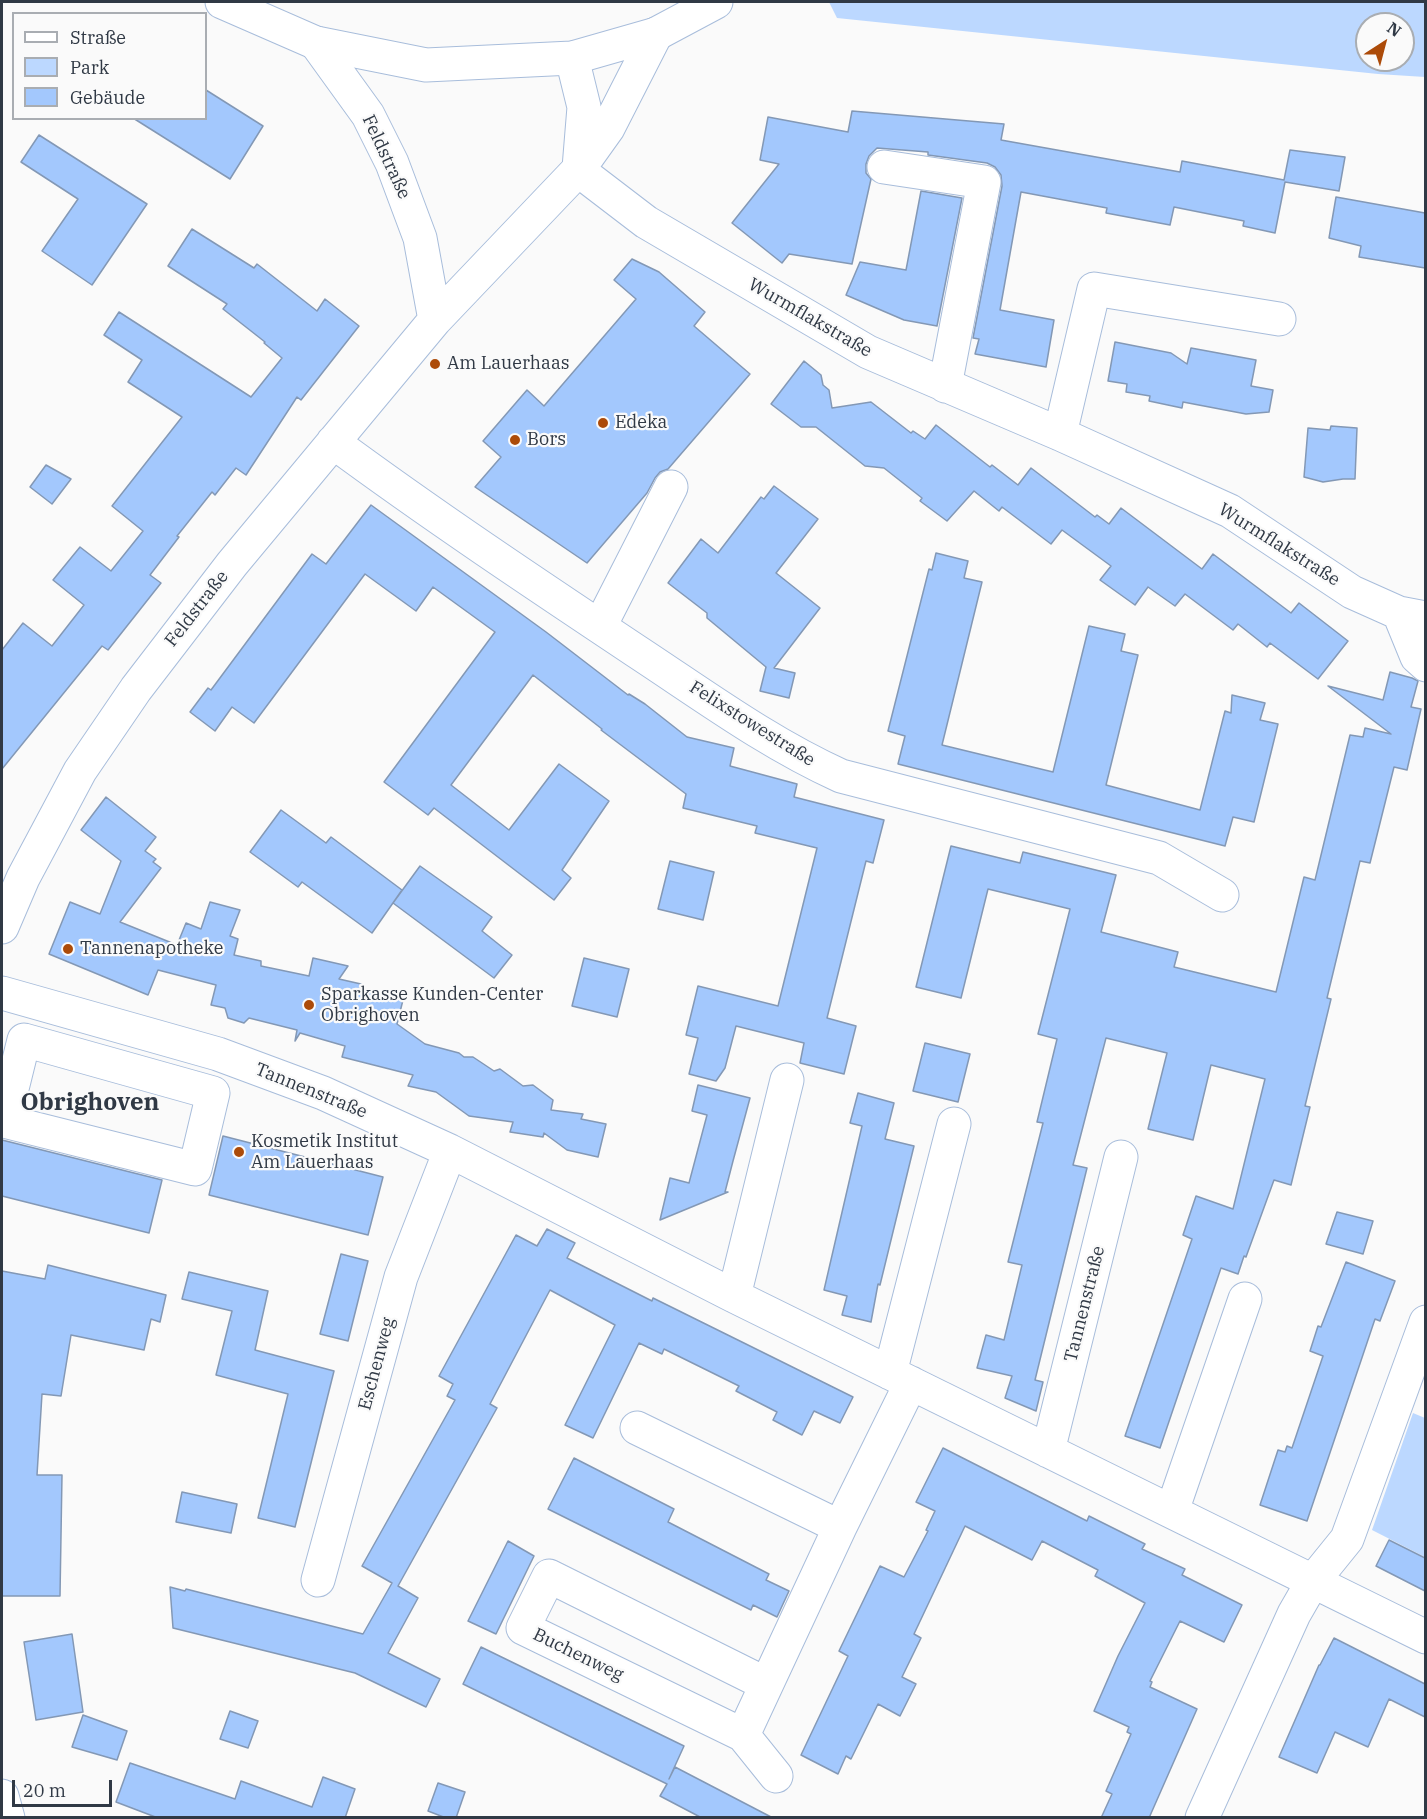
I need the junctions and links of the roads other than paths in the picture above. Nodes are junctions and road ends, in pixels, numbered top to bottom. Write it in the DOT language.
graph roads {
  1 [pos="222,2"];
  2 [pos="716,2"];
  3 [pos="656,34"];
  4 [pos="316,43"];
  5 [pos="572,58"];
  6 [pos="884,167"];
  7 [pos="578,170"];
  8 [pos="1279,319"];
  9 [pos="435,320"];
  10 [pos="945,386"];
  11 [pos="1059,434"];
  12 [pos="333,442"];
  13 [pos="671,486"];
  14 [pos="1412,615"];
  15 [pos="600,626"];
  16 [pos="1425,665"];
  17 [pos="1222,895"];
  18 [pos="2,927"];
  19 [pos="2,993"];
  20 [pos="24,1040"];
  21 [pos="788,1080"];
  22 [pos="954,1124"];
  23 [pos="450,1151"];
  24 [pos="1121,1157"];
  25 [pos="734,1296"];
  26 [pos="1245,1299"];
  27 [pos="1425,1322"];
  28 [pos="901,1378"];
  29 [pos="637,1428"];
  30 [pos="1048,1451"];
  31 [pos="1172,1511"];
  32 [pos="840,1527"];
  33 [pos="318,1580"];
  34 [pos="1313,1581"];
  35 [pos="1425,1636"];
  36 [pos="766,1684"];
  37 [pos="742,1735"];
  38 [pos="776,1776"];
  39 [pos="2,1796"];
  40 [pos="8,1818"];
  41 [pos="1202,1818"];
  1 -- 4 [label="street"];
  2 -- 3 [label="street"];
  3 -- 5 [label="street"];
  3 -- 7 [label="street, Feldstraße"];
  4 -- 5 [label="street"];
  4 -- 9 [label="street, Feldstraße"];
  5 -- 7 [label="street"];
  6 -- 10 [label="street"];
  7 -- 9 [label="street, Feldstraße"];
  7 -- 10 [label="street, Wurmflakstraße"];
  8 -- 11 [label="street"];
  9 -- 12 [label="street, Feldstraße"];
  10 -- 11 [label="street, Wurmflakstraße"];
  11 -- 14 [label="street, Wurmflakstraße"];
  12 -- 15 [label="street, Felixstowestraße"];
  12 -- 18 [label="street, Feldstraße"];
  13 -- 15 [label="street"];
  14 -- 16 [label="street, Wurmflakstraße"];
  15 -- 17 [label="street, Felixstowestraße"];
  19 -- 23 [label="street, Tannenstraße"];
  20 -- 20 [label="street"];
  21 -- 25 [label="street"];
  22 -- 28 [label="street"];
  23 -- 25 [label="street, Tannenstraße"];
  23 -- 33 [label="street, Eschenweg"];
  24 -- 30 [label="street, Tannenstraße"];
  25 -- 28 [label="street, Tannenstraße"];
  26 -- 31 [label="street"];
  27 -- 34 [label="street"];
  28 -- 30 [label="street, Tannenstraße"];
  28 -- 32 [label="street"];
  29 -- 32 [label="street"];
  30 -- 31 [label="street, Tannenstraße"];
  31 -- 34 [label="street, Tannenstraße"];
  32 -- 36 [label="street"];
  34 -- 35 [label="street, Tannenstraße"];
  34 -- 41 [label="street"];
  36 -- 37 [label="street"];
  36 -- 37 [label="street, Buchenweg"];
  37 -- 38 [label="street, Buchenweg"];
  39 -- 40 [label="street"];
}
